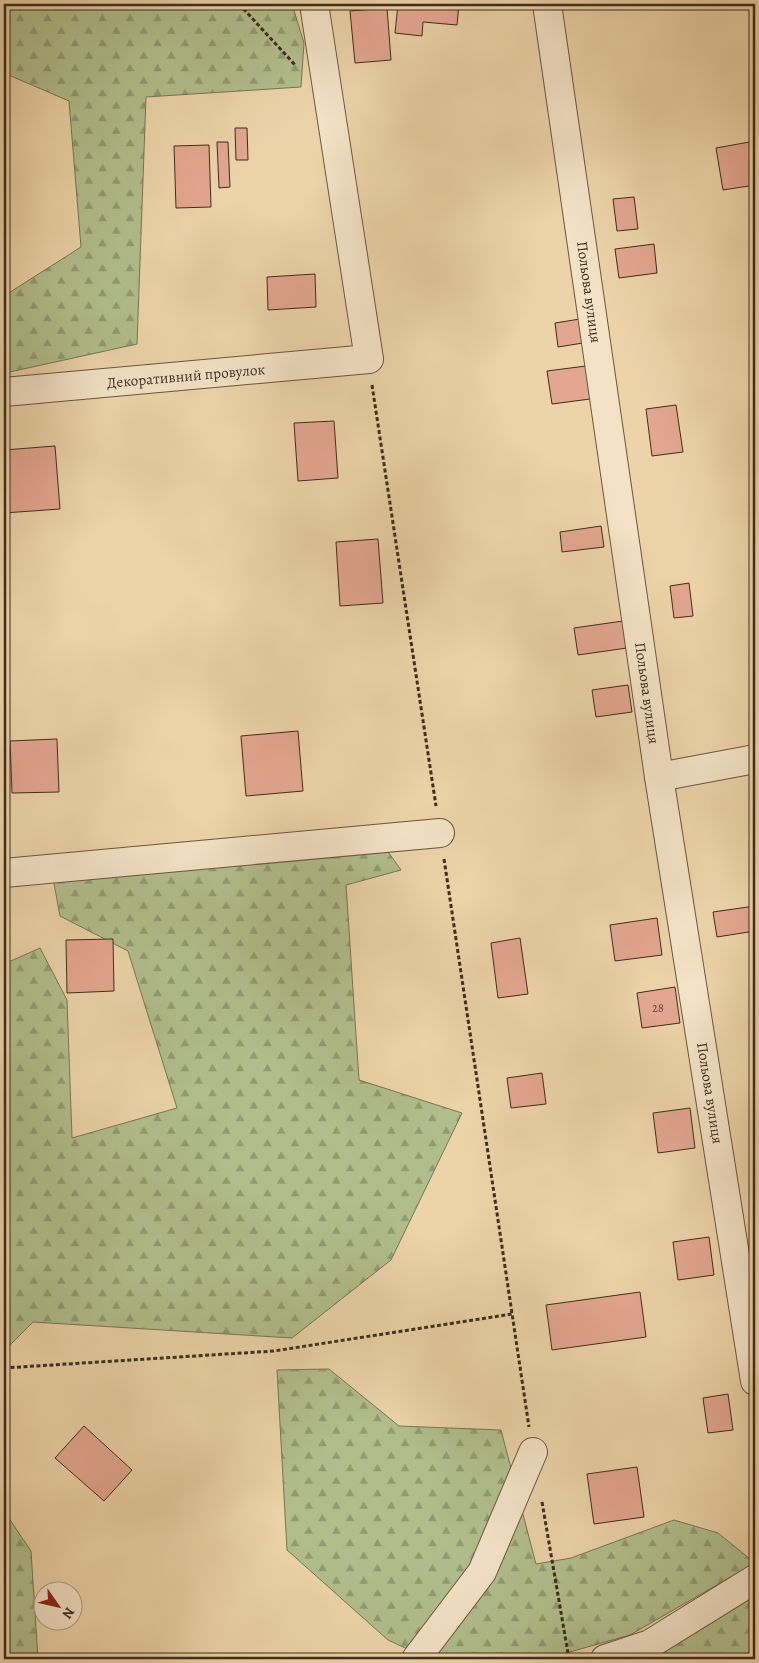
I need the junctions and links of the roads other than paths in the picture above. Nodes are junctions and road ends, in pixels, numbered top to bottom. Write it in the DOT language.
graph roads {
  1 [pos="314,4"];
  2 [pos="547,4"];
  3 [pos="4,392"];
  4 [pos="755,759"];
  5 [pos="659,777"];
  6 [pos="440,833"];
  7 [pos="4,873"];
  8 [pos="755,1381"];
  9 [pos="533,1452"];
  10 [pos="755,1579"];
  11 [pos="416,1659"];
  12 [pos="605,1659"];
  1 -- 3 [label="street, Декоративний провулок"];
  2 -- 5 [label="street, Польова вулиця"];
  4 -- 5 [label="street"];
  5 -- 8 [label="street, Польова вулиця"];
  6 -- 7 [label="street"];
  9 -- 11 [label="street"];
  10 -- 12 [label="street"];
}
